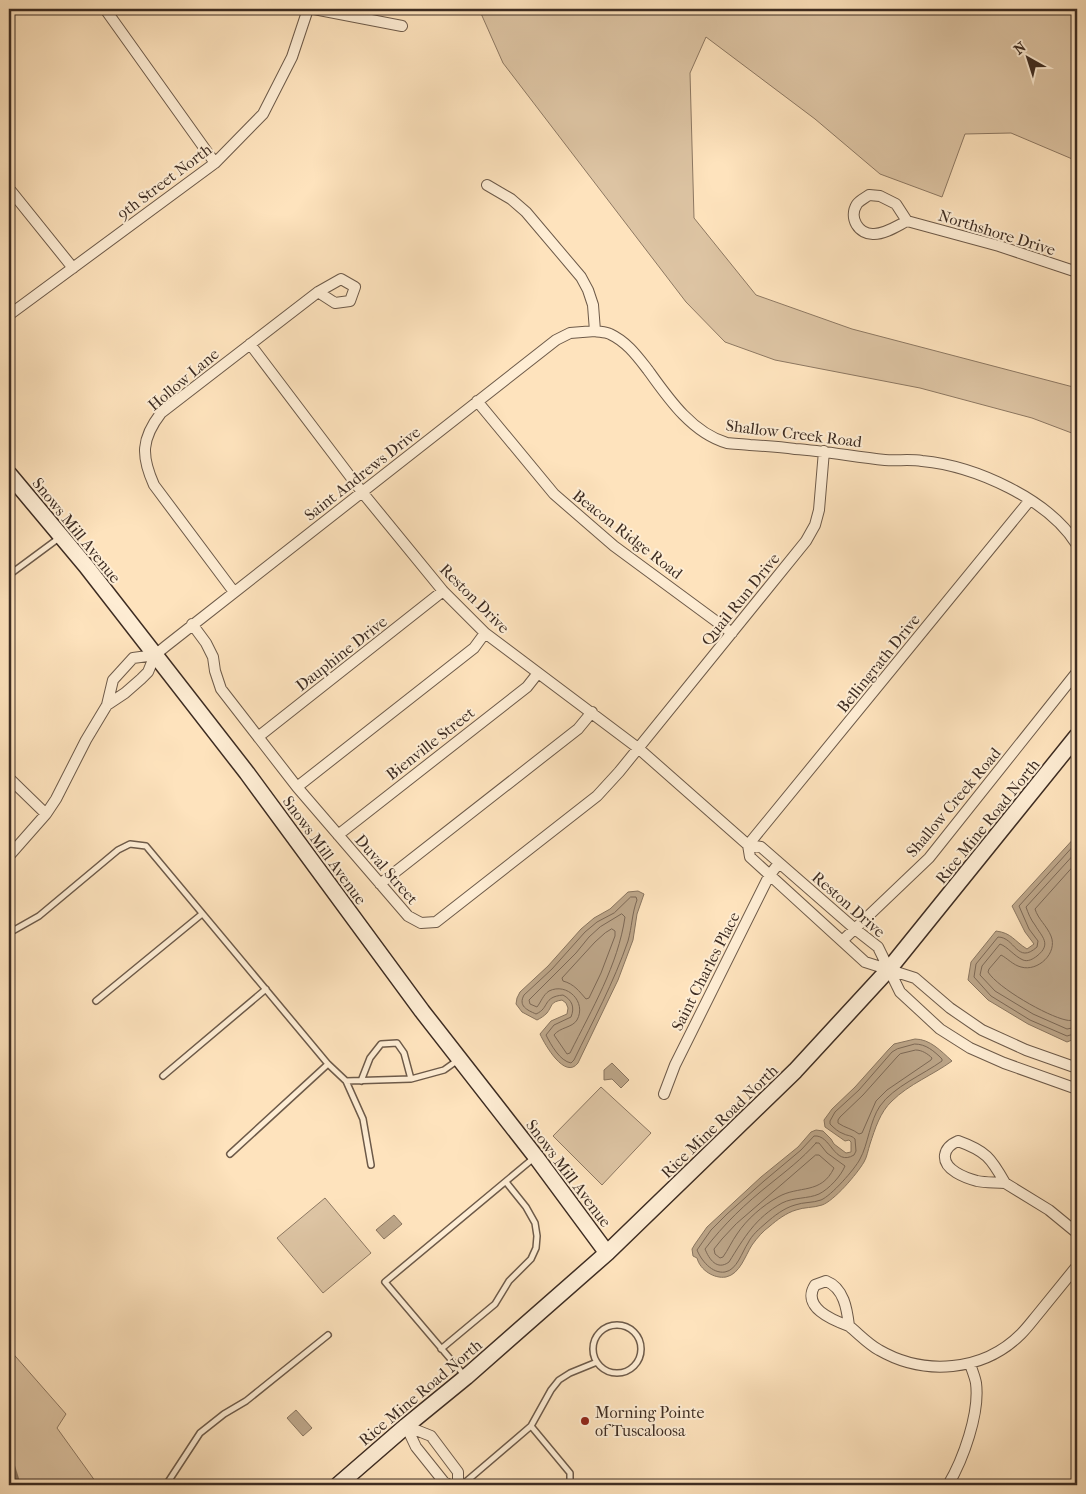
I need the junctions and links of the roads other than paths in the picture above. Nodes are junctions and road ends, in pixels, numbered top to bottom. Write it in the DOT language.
graph roads {
  1 [pos="104,9"];
  2 [pos="308,9"];
  3 [pos="314,9"];
  4 [pos="402,26"];
  5 [pos="215,163"];
  6 [pos="487,186"];
  7 [pos="11,191"];
  8 [pos="907,221"];
  9 [pos="73,268"];
  10 [pos="1077,272"];
  11 [pos="318,292"];
  12 [pos="9,315"];
  13 [pos="596,331"];
  14 [pos="250,344"];
  15 [pos="477,401"];
  16 [pos="824,451"];
  17 [pos="9,474"];
  18 [pos="362,492"];
  19 [pos="1030,500"];
  20 [pos="61,536"];
  21 [pos="1077,545"];
  22 [pos="9,575"];
  23 [pos="443,591"];
  24 [pos="234,592"];
  25 [pos="192,624"];
  26 [pos="485,633"];
  27 [pos="732,633"];
  28 [pos="155,655"];
  29 [pos="538,672"];
  30 [pos="1077,672"];
  31 [pos="108,705"];
  32 [pos="592,712"];
  33 [pos="1077,736"];
  34 [pos="258,738"];
  35 [pos="638,748"];
  36 [pos="9,778"];
  37 [pos="297,787"];
  38 [pos="46,814"];
  39 [pos="338,835"];
  40 [pos="748,845"];
  41 [pos="9,856"];
  42 [pos="780,863"];
  43 [pos="770,876"];
  44 [pos="380,884"];
  45 [pos="202,914"];
  46 [pos="855,929"];
  47 [pos="9,933"];
  48 [pos="842,941"];
  49 [pos="888,970"];
  50 [pos="266,989"];
  51 [pos="96,1001"];
  52 [pos="460,1059"];
  53 [pos="328,1064"];
  54 [pos="1077,1068"];
  55 [pos="163,1076"];
  56 [pos="411,1078"];
  57 [pos="346,1081"];
  58 [pos="361,1081"];
  59 [pos="1077,1089"];
  60 [pos="664,1094"];
  61 [pos="230,1154"];
  62 [pos="536,1157"];
  63 [pos="371,1164"];
  64 [pos="506,1182"];
  65 [pos="1005,1183"];
  66 [pos="1077,1233"];
  67 [pos="607,1253"];
  68 [pos="1077,1266"];
  69 [pos="849,1326"];
  70 [pos="328,1335"];
  71 [pos="441,1348"];
  72 [pos="597,1362"];
  73 [pos="970,1364"];
  74 [pos="466,1377"];
  75 [pos="406,1426"];
  76 [pos="531,1426"];
  77 [pos="166,1485"];
  78 [pos="338,1485"];
  79 [pos="450,1485"];
  80 [pos="458,1485"];
  81 [pos="462,1485"];
  82 [pos="570,1485"];
  83 [pos="948,1485"];
  1 -- 5 [label="street"];
  2 -- 5 [label="street, 9th Street North"];
  3 -- 4 [label="street"];
  5 -- 9 [label="street, 9th Street North"];
  6 -- 13 [label="street"];
  7 -- 9 [label="street"];
  8 -- 8 [label="street"];
  8 -- 10 [label="street, Northshore Drive"];
  9 -- 12 [label="street, 9th Street North"];
  11 -- 14 [label="street, Hollow Lane"];
  13 -- 15 [label="street, Saint Andrews Drive"];
  13 -- 16 [label="street, Shallow Creek Road"];
  14 -- 18 [label="street, Reston Drive"];
  14 -- 24 [label="street, Hollow Lane"];
  15 -- 18 [label="street, Saint Andrews Drive"];
  15 -- 27 [label="street, Beacon Ridge Road"];
  16 -- 19 [label="street, Shallow Creek Road"];
  16 -- 27 [label="street, Quail Run Drive"];
  17 -- 20 [label="main road, Snows Mill Avenue"];
  18 -- 23 [label="street, Reston Drive"];
  18 -- 24 [label="street, Saint Andrews Drive"];
  19 -- 21 [label="street, Shallow Creek Road"];
  19 -- 40 [label="street, Bellingrath Drive"];
  20 -- 22 [label="lane"];
  20 -- 28 [label="main road, Snows Mill Avenue"];
  23 -- 26 [label="street, Reston Drive"];
  23 -- 34 [label="street, Dauphine Drive"];
  24 -- 25 [label="street, Saint Andrews Drive"];
  25 -- 28 [label="street, Saint Andrews Drive"];
  25 -- 34 [label="street, Duval Street"];
  26 -- 29 [label="street, Reston Drive"];
  26 -- 37 [label="street"];
  27 -- 35 [label="street, Quail Run Drive"];
  28 -- 31 [label="street"];
  28 -- 31 [label="street"];
  28 -- 52 [label="main road, Snows Mill Avenue"];
  29 -- 32 [label="street, Reston Drive"];
  29 -- 39 [label="street, Bienville Street"];
  30 -- 46 [label="street, Shallow Creek Road"];
  31 -- 38 [label="street"];
  32 -- 35 [label="street, Reston Drive"];
  32 -- 44 [label="street"];
  33 -- 49 [label="main road, Rice Mine Road North"];
  34 -- 37 [label="street, Duval Street"];
  35 -- 40 [label="street, Reston Drive"];
  35 -- 44 [label="street, Duval Street"];
  36 -- 38 [label="street"];
  37 -- 39 [label="street, Duval Street"];
  38 -- 41 [label="street"];
  39 -- 44 [label="street, Duval Street"];
  40 -- 42 [label="street, Reston Drive"];
  40 -- 43 [label="street, Reston Drive"];
  42 -- 43 [label="street, Saint Charles Place"];
  42 -- 46 [label="street, Reston Drive"];
  43 -- 48 [label="street, Reston Drive"];
  43 -- 60 [label="street, Saint Charles Place"];
  45 -- 47 [label="lane"];
  45 -- 50 [label="lane"];
  45 -- 51 [label="lane"];
  46 -- 48 [label="street, Shallow Creek Road"];
  46 -- 49 [label="street, Reston Drive"];
  48 -- 49 [label="street, Reston Drive"];
  49 -- 54 [label="street"];
  49 -- 59 [label="street"];
  49 -- 67 [label="main road, Rice Mine Road North"];
  50 -- 53 [label="lane"];
  50 -- 55 [label="lane"];
  52 -- 56 [label="lane"];
  52 -- 62 [label="main road, Snows Mill Avenue"];
  53 -- 57 [label="lane"];
  53 -- 61 [label="lane"];
  56 -- 58 [label="lane"];
  56 -- 58 [label="lane"];
  57 -- 58 [label="lane"];
  57 -- 63 [label="lane"];
  62 -- 64 [label="lane"];
  62 -- 67 [label="main road, Snows Mill Avenue"];
  64 -- 71 [label="lane"];
  64 -- 71 [label="lane"];
  65 -- 65 [label="street"];
  65 -- 66 [label="street"];
  67 -- 74 [label="main road, Rice Mine Road North"];
  68 -- 73 [label="street"];
  69 -- 69 [label="street"];
  69 -- 73 [label="street"];
  70 -- 77 [label="lane"];
  71 -- 74 [label="lane"];
  72 -- 72 [label="lane"];
  72 -- 76 [label="lane"];
  73 -- 83 [label="street"];
  74 -- 75 [label="main road, Rice Mine Road North"];
  75 -- 78 [label="main road, Rice Mine Road North"];
  75 -- 79 [label="street"];
  75 -- 80 [label="street"];
  76 -- 81 [label="lane"];
  76 -- 82 [label="lane"];
}
